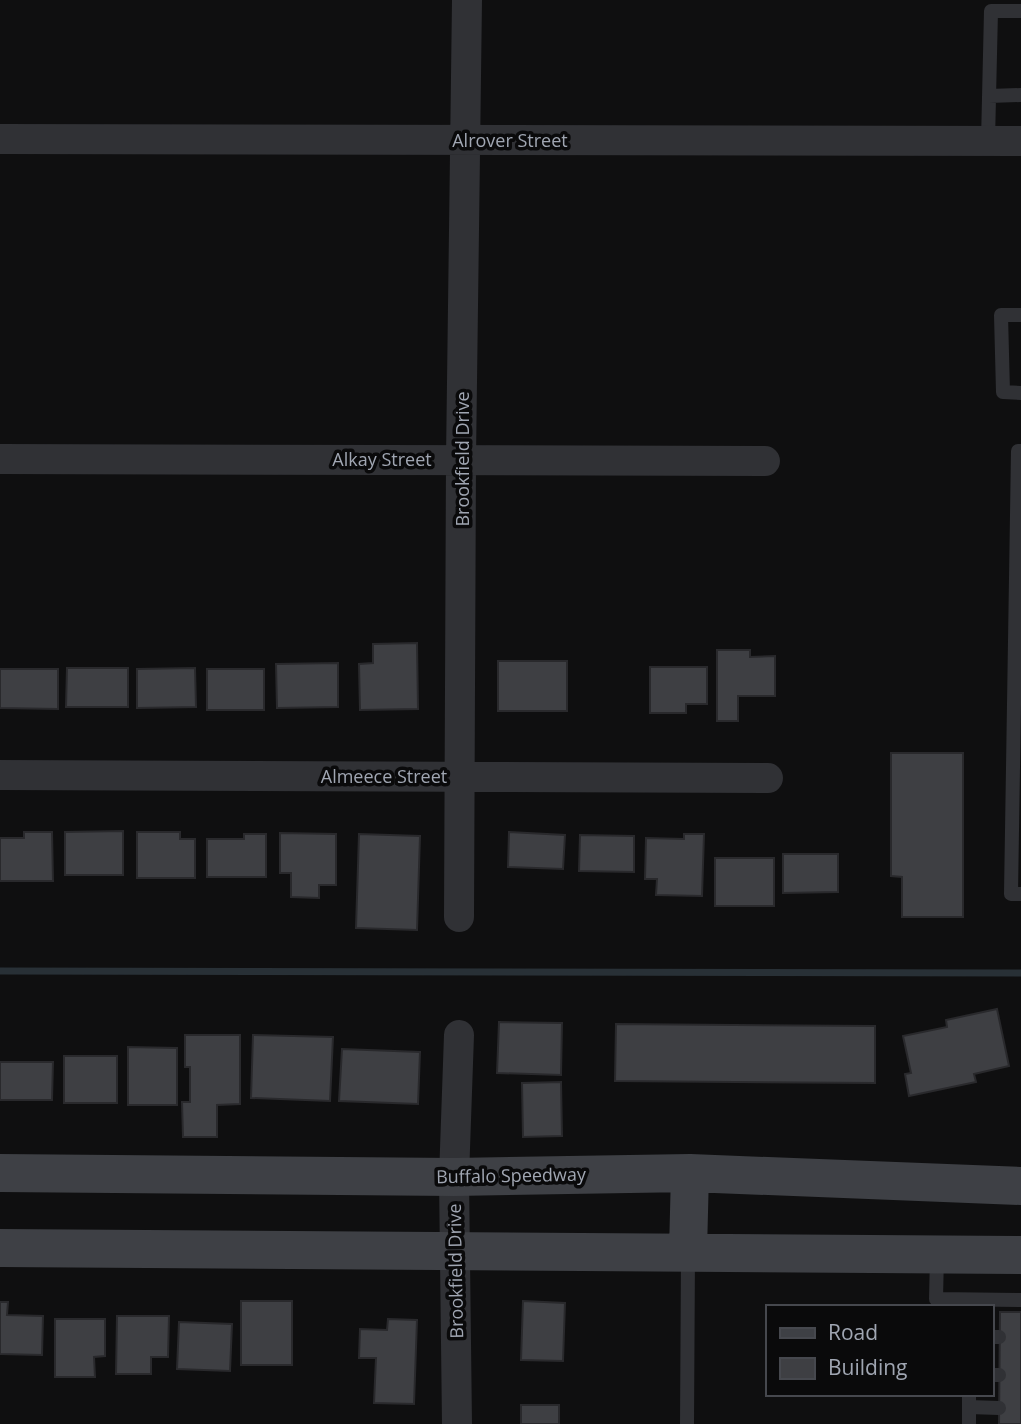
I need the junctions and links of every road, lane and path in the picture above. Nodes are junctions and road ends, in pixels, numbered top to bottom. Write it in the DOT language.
graph roads {
  1 [pos="467,0"];
  2 [pos="1021,11"];
  3 [pos="1021,95"];
  4 [pos="989,96"];
  5 [pos="0,139"];
  6 [pos="466,140"];
  7 [pos="988,141"];
  8 [pos="1021,141"];
  9 [pos="1021,315"];
  10 [pos="1021,393"];
  11 [pos="1021,451"];
  12 [pos="0,459"];
  13 [pos="461,460"];
  14 [pos="765,461"];
  15 [pos="1018,542"];
  16 [pos="1017,752"];
  17 [pos="0,775"];
  18 [pos="461,776"];
  19 [pos="768,778"];
  20 [pos="1021,894"];
  21 [pos="459,918"];
  22 [pos="458,1035"];
  23 [pos="0,1173"];
  24 [pos="690,1173"];
  25 [pos="454,1177"];
  26 [pos="1021,1186"];
  27 [pos="0,1248"];
  28 [pos="688,1251"];
  29 [pos="455,1252"];
  30 [pos="937,1254"];
  31 [pos="1021,1255"];
  32 [pos="1021,1300"];
  33 [pos="971,1303"];
  34 [pos="969,1401"];
  35 [pos="999,1408"];
  36 [pos="457,1424"];
  37 [pos="687,1424"];
  38 [pos="969,1424"];
  1 -- 6 [label="street, Brookfield Drive"];
  2 -- 4 [label="lane"];
  3 -- 4 [label="lane"];
  4 -- 7 [label="lane"];
  5 -- 6 [label="street, Alrover Street"];
  6 -- 7 [label="street, Alrover Street"];
  6 -- 13 [label="street, Brookfield Drive"];
  7 -- 8 [label="street, Alrover Street"];
  9 -- 10 [label="lane"];
  11 -- 15 [label="lane"];
  12 -- 13 [label="street, Alkay Street"];
  13 -- 14 [label="street, Alkay Street"];
  13 -- 18 [label="street, Brookfield Drive"];
  15 -- 16 [label="lane"];
  16 -- 20 [label="lane"];
  17 -- 18 [label="street, Almeece Street"];
  18 -- 19 [label="street, Almeece Street"];
  18 -- 21 [label="street, Brookfield Drive"];
  22 -- 25 [label="street, Brookfield Drive"];
  23 -- 25 [label="main road, Buffalo Speedway"];
  24 -- 25 [label="main road, Buffalo Speedway"];
  24 -- 26 [label="main road, Buffalo Speedway"];
  24 -- 28 [label="main road"];
  25 -- 29 [label="street, Brookfield Drive"];
  27 -- 29 [label="main road"];
  28 -- 29 [label="main road"];
  28 -- 30 [label="main road"];
  28 -- 37 [label="lane"];
  29 -- 36 [label="street, Brookfield Drive"];
  30 -- 31 [label="main road"];
  30 -- 33 [label="lane"];
  32 -- 33 [label="lane"];
  34 -- 35 [label="lane"];
  34 -- 38 [label="lane"];
}
